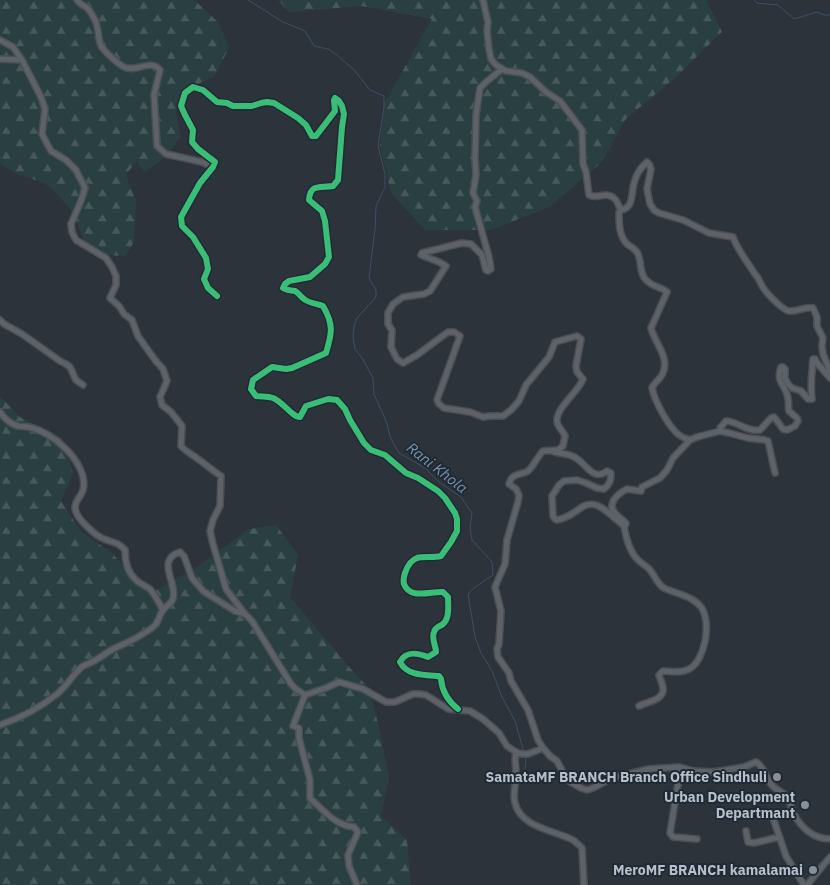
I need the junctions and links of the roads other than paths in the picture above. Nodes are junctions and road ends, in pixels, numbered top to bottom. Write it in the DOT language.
graph roads {
  1 [pos="77,0"];
  2 [pos="483,0"];
  3 [pos="0,40"];
  4 [pos="0,59"];
  5 [pos="22,60"];
  6 [pos="502,69"];
  7 [pos="213,167"];
  8 [pos="621,210"];
  9 [pos="217,296"];
  10 [pos="0,320"];
  11 [pos="830,370"];
  12 [pos="830,378"];
  13 [pos="83,385"];
  14 [pos="0,412"];
  15 [pos="720,431"];
  16 [pos="690,440"];
  17 [pos="552,451"];
  18 [pos="775,473"];
  19 [pos="624,526"];
  20 [pos="163,610"];
  21 [pos="245,614"];
  22 [pos="305,695"];
  23 [pos="639,706"];
  24 [pos="458,709"];
  25 [pos="0,725"];
  26 [pos="543,748"];
  27 [pos="519,753"];
  28 [pos="679,767"];
  29 [pos="773,818"];
  30 [pos="746,831"];
  31 [pos="779,837"];
  32 [pos="697,839"];
  33 [pos="830,839"];
  34 [pos="830,857"];
  35 [pos="357,885"];
  36 [pos="584,885"];
  37 [pos="806,885"];
  1 -- 7 [label="street"];
  2 -- 6 [label="street"];
  3 -- 5 [label="street"];
  4 -- 5 [label="street"];
  5 -- 21 [label="street"];
  6 -- 8 [label="street"];
  6 -- 17 [label="street"];
  7 -- 9 [label="street"];
  7 -- 24 [label="street"];
  8 -- 11 [label="street"];
  8 -- 16 [label="street"];
  10 -- 13 [label="street"];
  12 -- 15 [label="street"];
  14 -- 20 [label="street"];
  15 -- 16 [label="street"];
  15 -- 18 [label="street"];
  16 -- 19 [label="street"];
  17 -- 19 [label="street"];
  17 -- 26 [label="street"];
  19 -- 23 [label="street"];
  20 -- 21 [label="street"];
  20 -- 25 [label="street"];
  21 -- 22 [label="street"];
  22 -- 24 [label="street"];
  22 -- 35 [label="street"];
  24 -- 27 [label="street"];
  26 -- 27 [label="street"];
  26 -- 28 [label="street"];
  27 -- 36 [label="street"];
  28 -- 32 [label="street"];
  28 -- 33 [label="street"];
  29 -- 31 [label="street"];
  30 -- 31 [label="street"];
  31 -- 37 [label="street"];
  34 -- 37 [label="street"];
}
